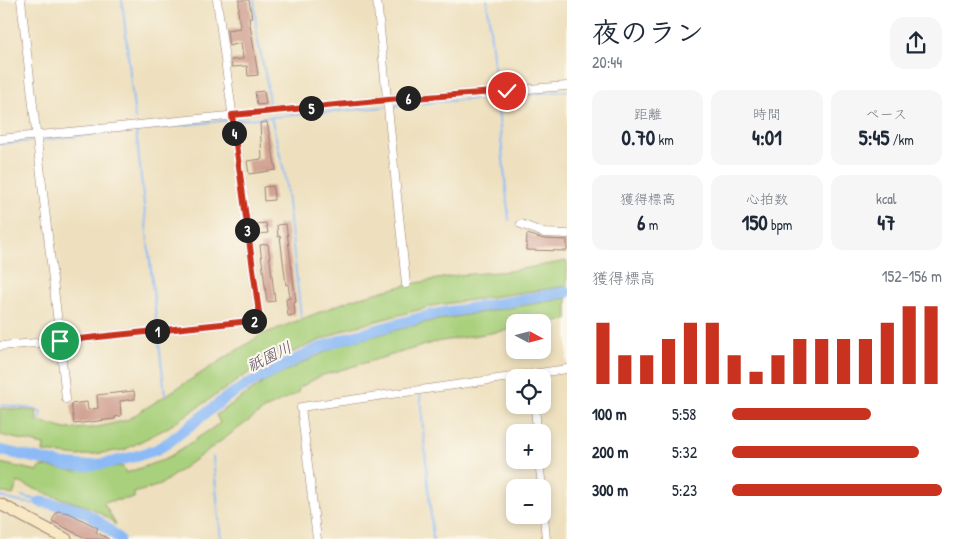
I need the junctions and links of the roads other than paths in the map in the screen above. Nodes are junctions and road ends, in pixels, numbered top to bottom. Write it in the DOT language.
graph roads {
  1 [pos="21,0"];
  2 [pos="217,0"];
  3 [pos="377,0"];
  4 [pos="567,86"];
  5 [pos="388,100"];
  6 [pos="232,119"];
  7 [pos="36,136"];
  8 [pos="0,139"];
  9 [pos="521,224"];
  10 [pos="567,234"];
  11 [pos="406,284"];
  12 [pos="60,341"];
  13 [pos="0,346"];
  14 [pos="567,369"];
  15 [pos="551,372"];
  16 [pos="506,379"];
  17 [pos="66,399"];
  18 [pos="0,505"];
  19 [pos="545,524"];
  20 [pos="66,539"];
  21 [pos="317,539"];
  22 [pos="546,539"];
  1 -- 7 [label="street"];
  2 -- 6 [label="street"];
  3 -- 5 [label="street"];
  4 -- 5 [label="street"];
  5 -- 6 [label="street"];
  5 -- 11 [label="street"];
  6 -- 7 [label="street"];
  6 -- 12 [label="street"];
  7 -- 8 [label="street"];
  7 -- 12 [label="street"];
  9 -- 10 [label="street"];
  12 -- 13 [label="street"];
  12 -- 17 [label="street"];
  14 -- 15 [label="street"];
  16 -- 21 [label="street"];
  18 -- 20 [label="main road"];
  19 -- 22 [label="street"];
}
